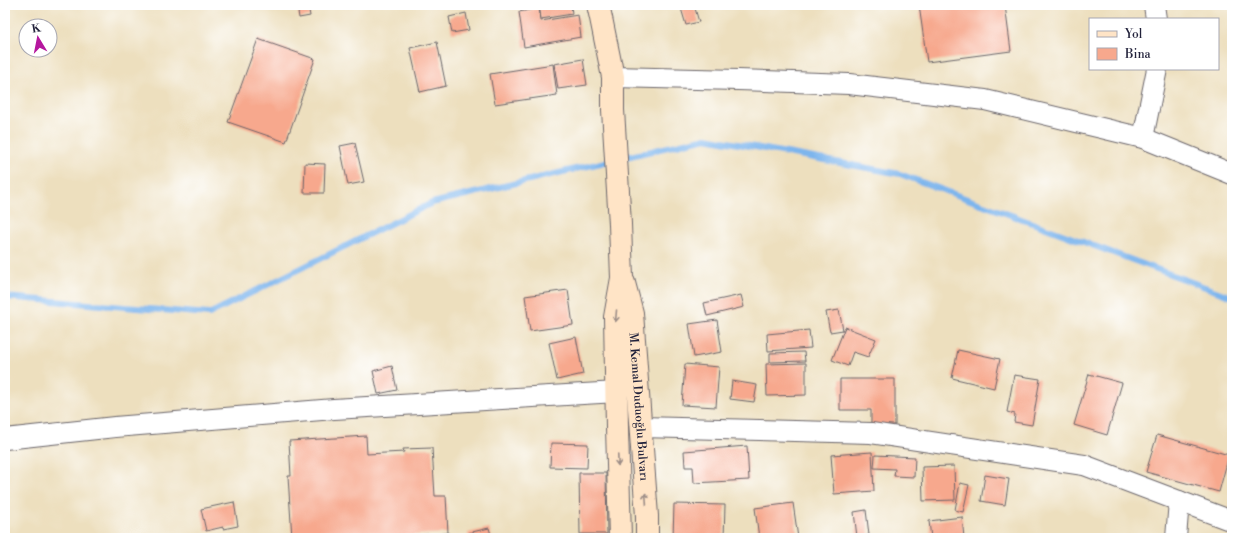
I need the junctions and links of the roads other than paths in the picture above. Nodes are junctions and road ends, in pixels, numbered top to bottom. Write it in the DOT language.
graph roads {
  1 [pos="598,5"];
  2 [pos="1154,5"];
  3 [pos="1156,18"];
  4 [pos="1157,70"];
  5 [pos="613,77"];
  6 [pos="1143,138"];
  7 [pos="1232,174"];
  8 [pos="627,390"];
  9 [pos="617,427"];
  10 [pos="640,427"];
  11 [pos="5,440"];
  12 [pos="1178,501"];
  13 [pos="1232,521"];
  14 [pos="620,538"];
  15 [pos="647,538"];
  16 [pos="1176,538"];
  1 -- 5 [label="street, M. Kemal Duduoğlu Bulvarı"];
  2 -- 3 [label="street"];
  4 -- 6 [label="street"];
  5 -- 6 [label="street"];
  5 -- 8 [label="street, M. Kemal Duduoğlu Bulvarı"];
  6 -- 7 [label="street"];
  8 -- 9 [label="street, M. Kemal Duduoğlu Bulvarı"];
  8 -- 10 [label="street, M. Kemal Duduoğlu Bulvarı"];
  8 -- 11 [label="street"];
  9 -- 10 [label="street"];
  9 -- 14 [label="street, M. Kemal Duduoğlu Bulvarı, one-way"];
  10 -- 12 [label="street"];
  15 -- 10 [label="street, M. Kemal Duduoğlu Bulvarı, one-way"];
  12 -- 13 [label="street"];
  12 -- 16 [label="street"];
}
